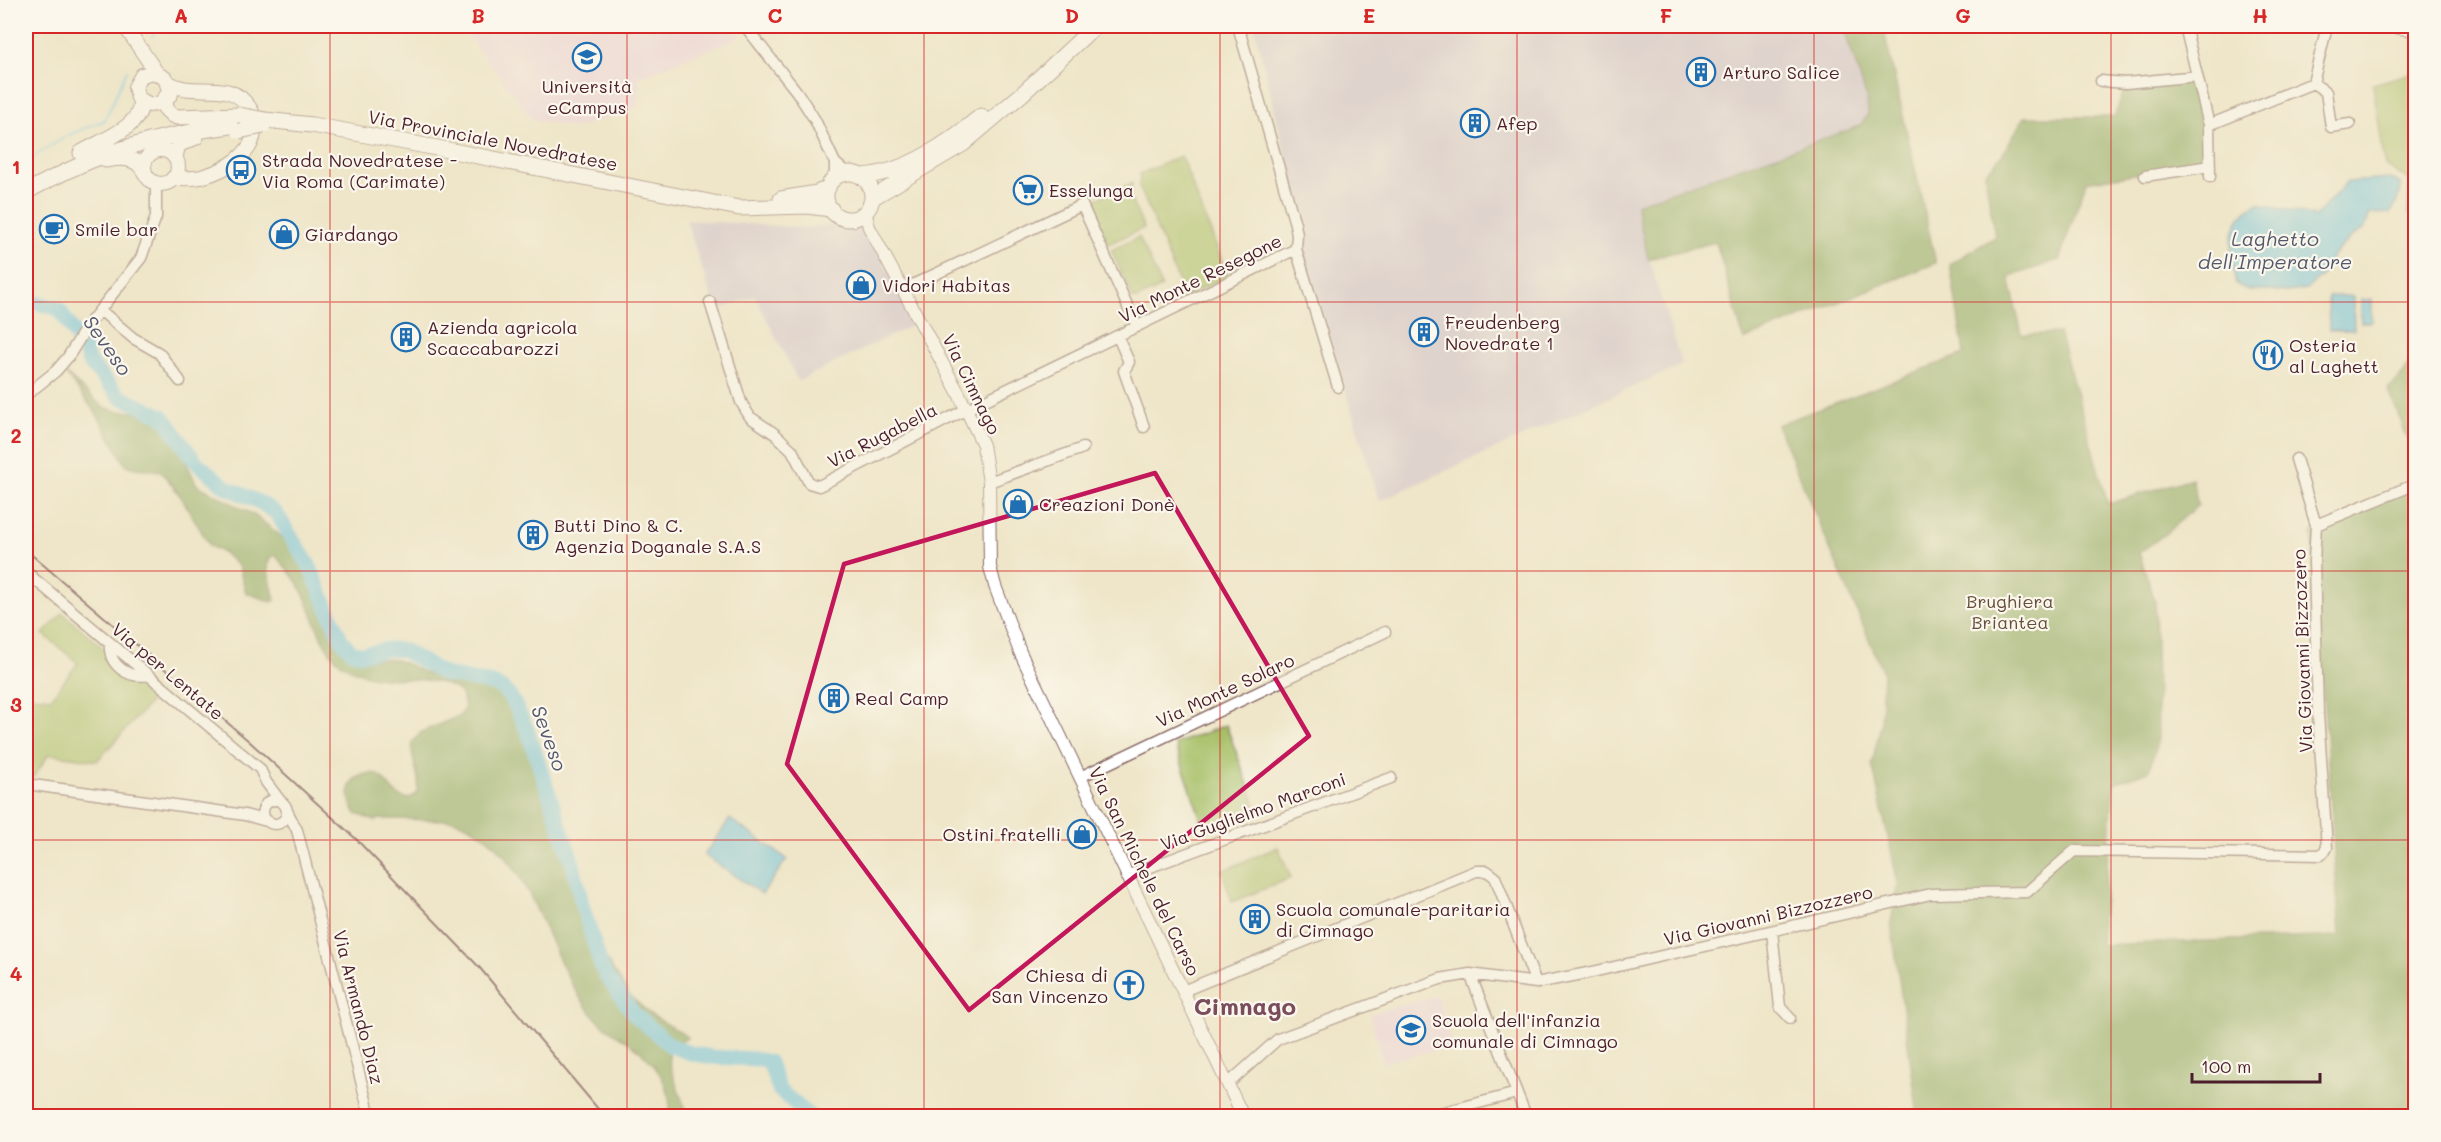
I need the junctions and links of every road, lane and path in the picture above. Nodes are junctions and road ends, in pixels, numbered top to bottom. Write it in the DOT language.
graph roads {
  1 [pos="125,26"];
  2 [pos="745,26"];
  3 [pos="1081,26"];
  4 [pos="1095,26"];
  5 [pos="1238,26"];
  6 [pos="2185,26"];
  7 [pos="2388,26"];
  8 [pos="2331,27"];
  9 [pos="2415,32"];
  10 [pos="135,43"];
  11 [pos="2197,76"];
  12 [pos="140,77"];
  13 [pos="162,77"];
  14 [pos="2101,81"];
  15 [pos="2313,83"];
  16 [pos="191,89"];
  17 [pos="166,97"];
  18 [pos="140,101"];
  19 [pos="239,123"];
  20 [pos="2350,124"];
  21 [pos="2210,125"];
  22 [pos="81,153"];
  23 [pos="175,166"];
  24 [pos="144,171"];
  25 [pos="55,176"];
  26 [pos="841,176"];
  27 [pos="2145,176"];
  28 [pos="26,183"];
  29 [pos="156,183"];
  30 [pos="647,189"];
  31 [pos="26,192"];
  32 [pos="831,209"];
  33 [pos="864,209"];
  34 [pos="1296,249"];
  35 [pos="904,289"];
  36 [pos="710,302"];
  37 [pos="100,310"];
  38 [pos="1137,327"];
  39 [pos="1118,337"];
  40 [pos="180,381"];
  41 [pos="1338,387"];
  42 [pos="26,395"];
  43 [pos="967,409"];
  44 [pos="1144,427"];
  45 [pos="1083,448"];
  46 [pos="2296,459"];
  47 [pos="989,482"];
  48 [pos="2415,484"];
  49 [pos="2316,525"];
  50 [pos="26,572"];
  51 [pos="1385,632"];
  52 [pos="1030,672"];
  53 [pos="1080,777"];
  54 [pos="1391,778"];
  55 [pos="266,782"];
  56 [pos="26,784"];
  57 [pos="265,806"];
  58 [pos="284,806"];
  59 [pos="245,815"];
  60 [pos="274,823"];
  61 [pos="297,830"];
  62 [pos="2327,848"];
  63 [pos="1126,876"];
  64 [pos="1772,931"];
  65 [pos="1470,974"];
  66 [pos="1536,983"];
  67 [pos="1183,992"];
  68 [pos="1790,1018"];
  69 [pos="1229,1083"];
  70 [pos="1517,1093"];
  71 [pos="370,1116"];
  72 [pos="1244,1116"];
  73 [pos="1429,1116"];
  74 [pos="1526,1116"];
  1 -- 10 [label="main road"];
  2 -- 26 [label="street"];
  3 -- 26 [label="main road, Via Provinciale Novedratese"];
  4 -- 33 [label="main road"];
  5 -- 34 [label="street"];
  6 -- 11 [label="street"];
  7 -- 9 [label="street"];
  8 -- 15 [label="street"];
  10 -- 12 [label="main road"];
  10 -- 13 [label="main road"];
  11 -- 14 [label="street"];
  11 -- 21 [label="street"];
  12 -- 13 [label="main road"];
  12 -- 18 [label="main road"];
  13 -- 16 [label="main road"];
  13 -- 17 [label="main road"];
  15 -- 20 [label="street"];
  15 -- 21 [label="street"];
  16 -- 17 [label="main road"];
  16 -- 23 [label="main road"];
  17 -- 18 [label="main road"];
  17 -- 19 [label="main road"];
  18 -- 22 [label="main road"];
  19 -- 22 [label="main road, Via Provinciale Novedratese"];
  19 -- 23 [label="main road"];
  19 -- 25 [label="main road, Via Provinciale Novedratese"];
  19 -- 30 [label="main road, Via Provinciale Novedratese, bridge"];
  21 -- 27 [label="street"];
  22 -- 28 [label="main road, Via Provinciale Novedratese"];
  23 -- 24 [label="main road"];
  23 -- 29 [label="main road"];
  24 -- 25 [label="main road"];
  24 -- 29 [label="main road"];
  25 -- 31 [label="main road, Via Provinciale Novedratese"];
  26 -- 30 [label="main road, Via Provinciale Novedratese"];
  26 -- 32 [label="main road"];
  26 -- 33 [label="main road"];
  29 -- 37 [label="street"];
  30 -- 32 [label="main road, Via Provinciale Novedratese"];
  32 -- 33 [label="main road, Via Provinciale Novedratese"];
  33 -- 35 [label="street, Via Cimnago"];
  34 -- 38 [label="street, Via Monte Resegone"];
  34 -- 41 [label="street, Via Monte Resegone"];
  35 -- 38 [label="street"];
  35 -- 43 [label="street, Via Cimnago"];
  36 -- 43 [label="street, Via Rugabella"];
  37 -- 40 [label="street"];
  37 -- 42 [label="street"];
  38 -- 39 [label="street, Via Monte Resegone"];
  39 -- 43 [label="street, Via Monte Resegone"];
  39 -- 44 [label="street, Via Monte Resegone"];
  43 -- 47 [label="street, Via Cimnago"];
  45 -- 47 [label="street"];
  46 -- 49 [label="street"];
  47 -- 52 [label="street, Via Cimnago"];
  48 -- 49 [label="street, Via Giovanni Bizzozero"];
  49 -- 62 [label="street, Via Giovanni Bizzozero"];
  50 -- 55 [label="street, Via per Lentate"];
  51 -- 53 [label="street, Via Monte Solaro"];
  52 -- 53 [label="street, Via San Michele del Carso"];
  53 -- 63 [label="street, Via San Michele del Carso"];
  54 -- 63 [label="street, Via Guglielmo Marconi"];
  55 -- 57 [label="street"];
  55 -- 58 [label="street, Via per Lentate"];
  56 -- 59 [label="street"];
  57 -- 58 [label="street"];
  57 -- 59 [label="street"];
  57 -- 60 [label="street"];
  58 -- 60 [label="street"];
  58 -- 61 [label="street, Via per Lentate"];
  59 -- 60 [label="street"];
  60 -- 61 [label="street"];
  61 -- 71 [label="street, Via Armando Diaz"];
  62 -- 64 [label="street, Via Giovanni Bizzozzero"];
  63 -- 67 [label="street, Via San Michele del Carso"];
  64 -- 66 [label="street, Via Giovanni Bizzozzero"];
  64 -- 68 [label="street"];
  65 -- 66 [label="street, Via Giovanni Bizzozzero"];
  65 -- 69 [label="street, Via Giovanni Bizzozzero"];
  65 -- 70 [label="street"];
  66 -- 67 [label="street"];
  67 -- 69 [label="street, Via San Michele del Carso"];
  69 -- 72 [label="street, Via San Michele del Carso"];
  70 -- 73 [label="street"];
  70 -- 74 [label="street"];
}
